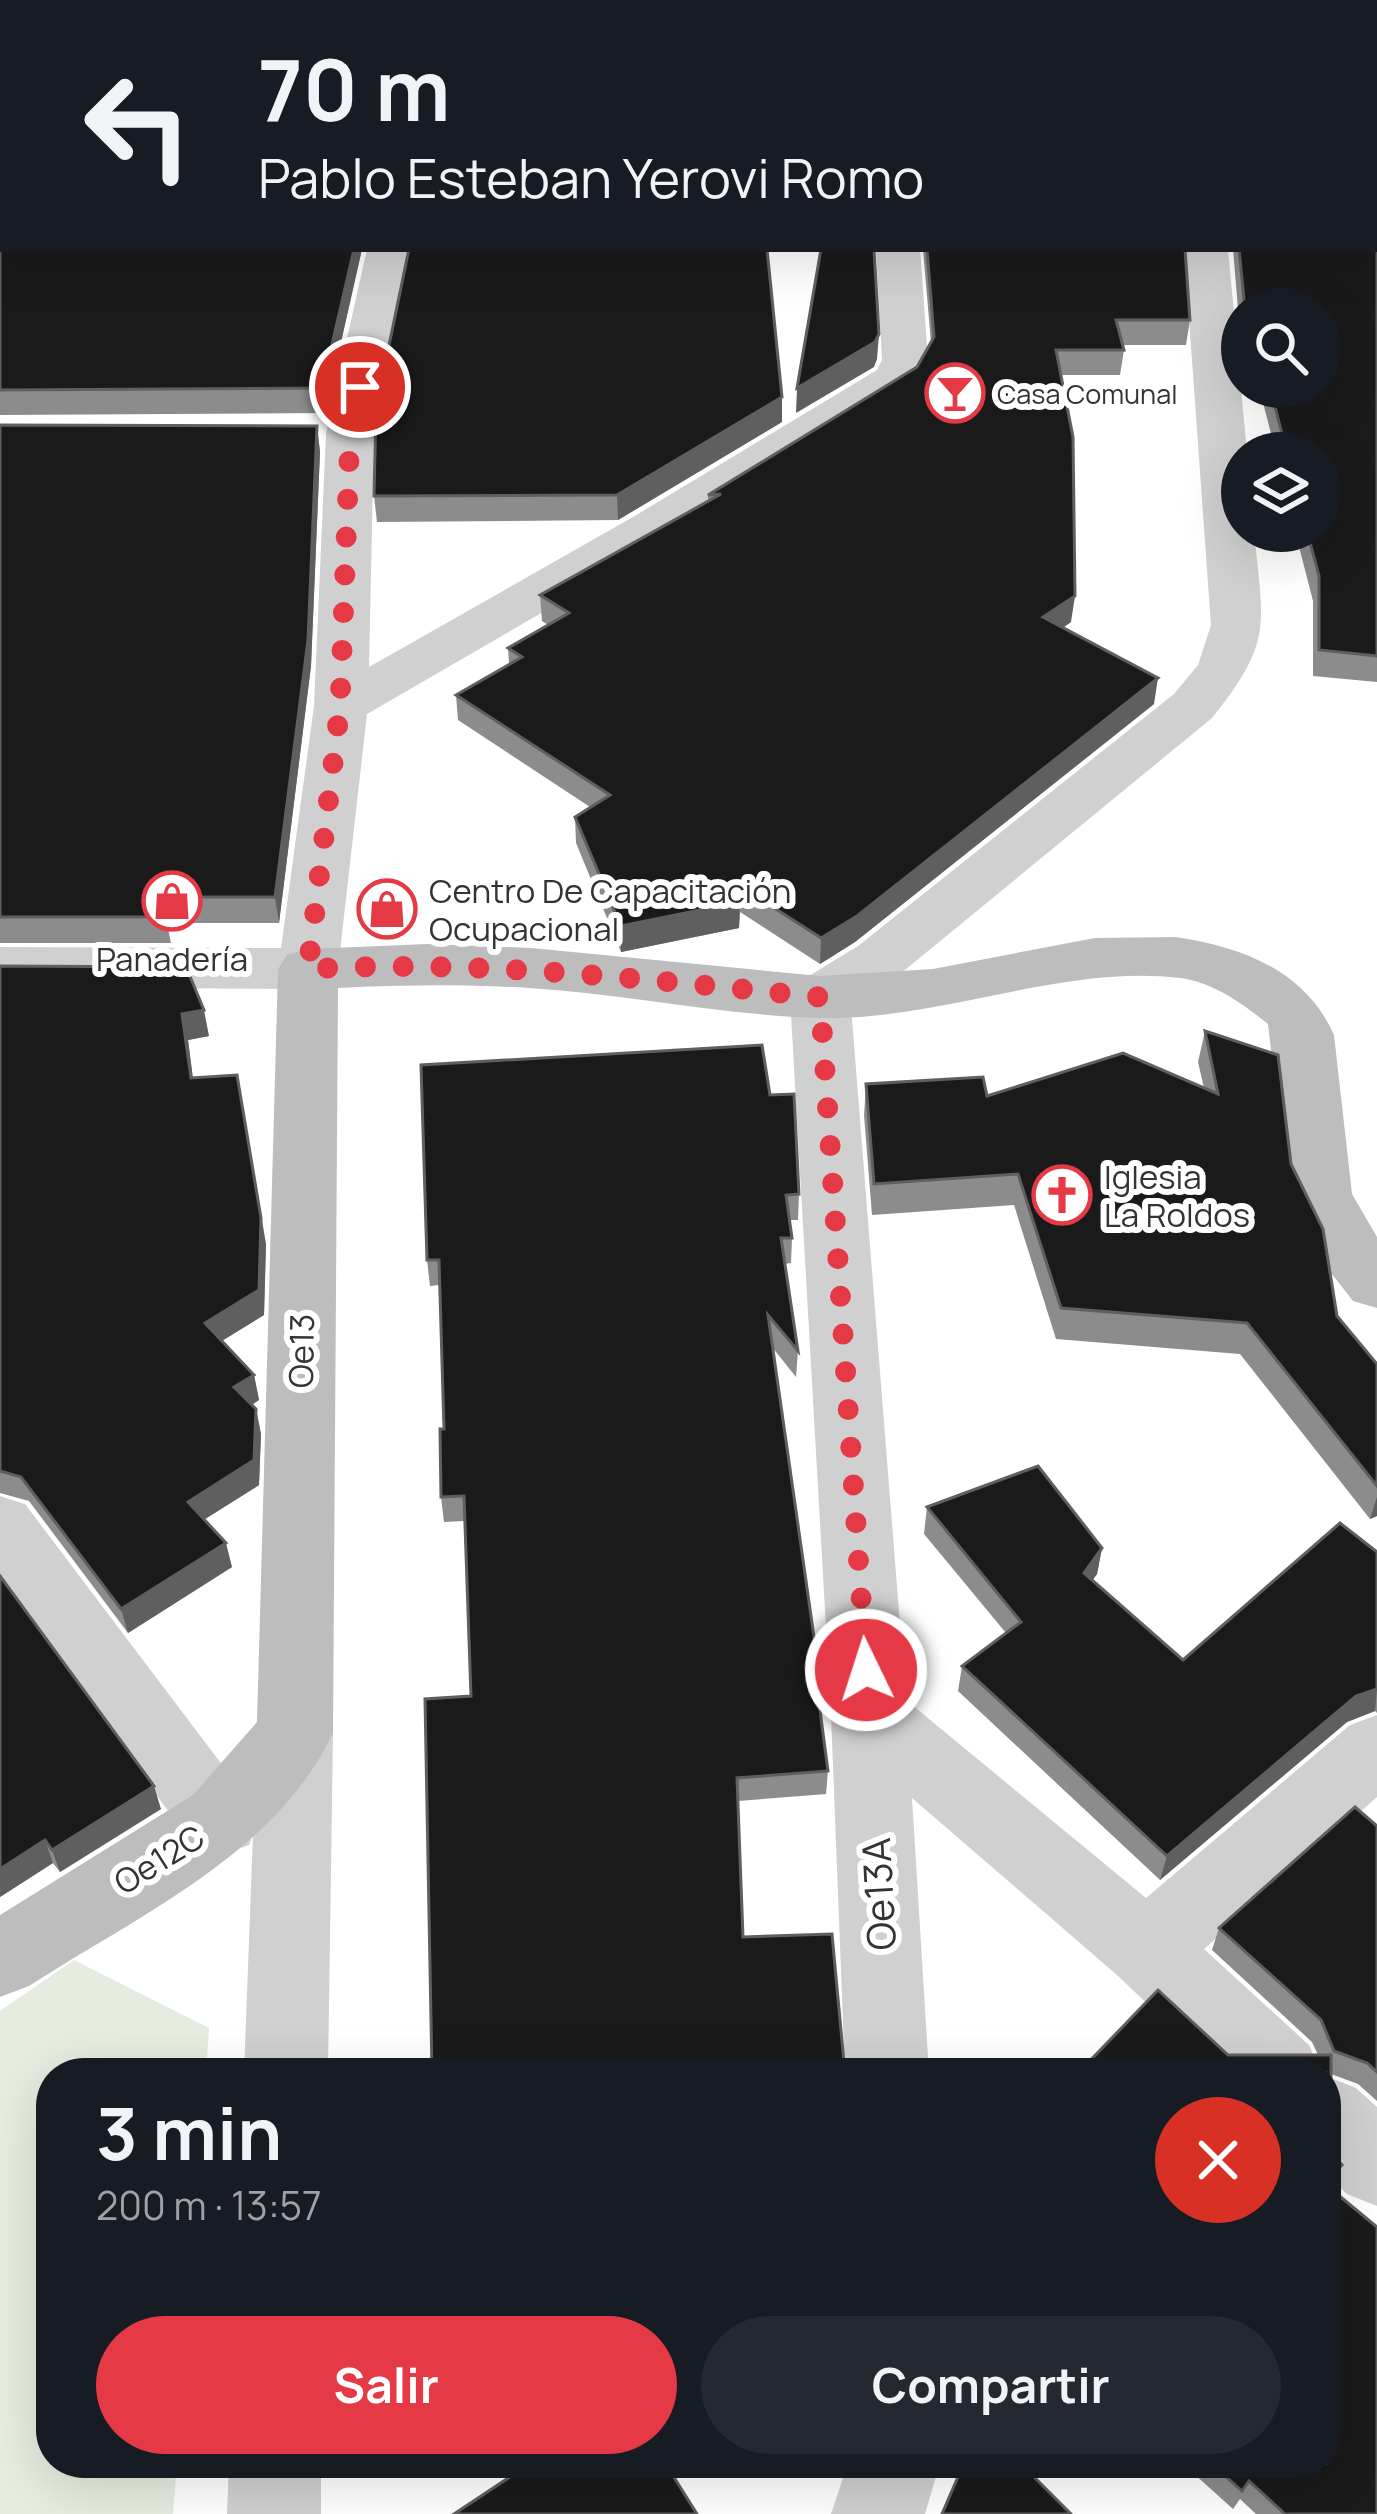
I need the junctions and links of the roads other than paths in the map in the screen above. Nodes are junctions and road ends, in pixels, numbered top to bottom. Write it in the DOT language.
graph roads {
  1 [pos="388,252"];
  2 [pos="898,252"];
  3 [pos="1206,252"];
  4 [pos="340,706"];
  5 [pos="0,967"];
  6 [pos="308,969"];
  7 [pos="820,997"];
  8 [pos="1377,1283"];
  9 [pos="0,1526"];
  10 [pos="868,1715"];
  11 [pos="296,1733"];
  12 [pos="1377,1748"];
  13 [pos="221,1820"];
  14 [pos="1146,1948"];
  15 [pos="0,1959"];
  16 [pos="286,2058"];
  17 [pos="886,2058"];
  18 [pos="1264,2058"];
  19 [pos="1341,2131"];
  20 [pos="1377,2164"];
  21 [pos="275,2478"];
  22 [pos="889,2478"];
  23 [pos="274,2514"];
  24 [pos="878,2514"];
  1 -- 4 [label="street"];
  2 -- 4 [label="street"];
  3 -- 7 [label="street"];
  4 -- 6 [label="street"];
  5 -- 6 [label="street"];
  6 -- 7 [label="main road"];
  6 -- 11 [label="main road, Oe13"];
  7 -- 8 [label="main road"];
  7 -- 10 [label="street, Oe13A"];
  9 -- 13 [label="street"];
  10 -- 14 [label="street"];
  10 -- 17 [label="street, Oe13A"];
  11 -- 13 [label="main road, Oe12C"];
  11 -- 16 [label="street"];
  12 -- 14 [label="street"];
  13 -- 15 [label="main road, Oe12C"];
  14 -- 18 [label="street"];
  19 -- 20 [label="street"];
  21 -- 23 [label="street"];
  22 -- 24 [label="street"];
}
